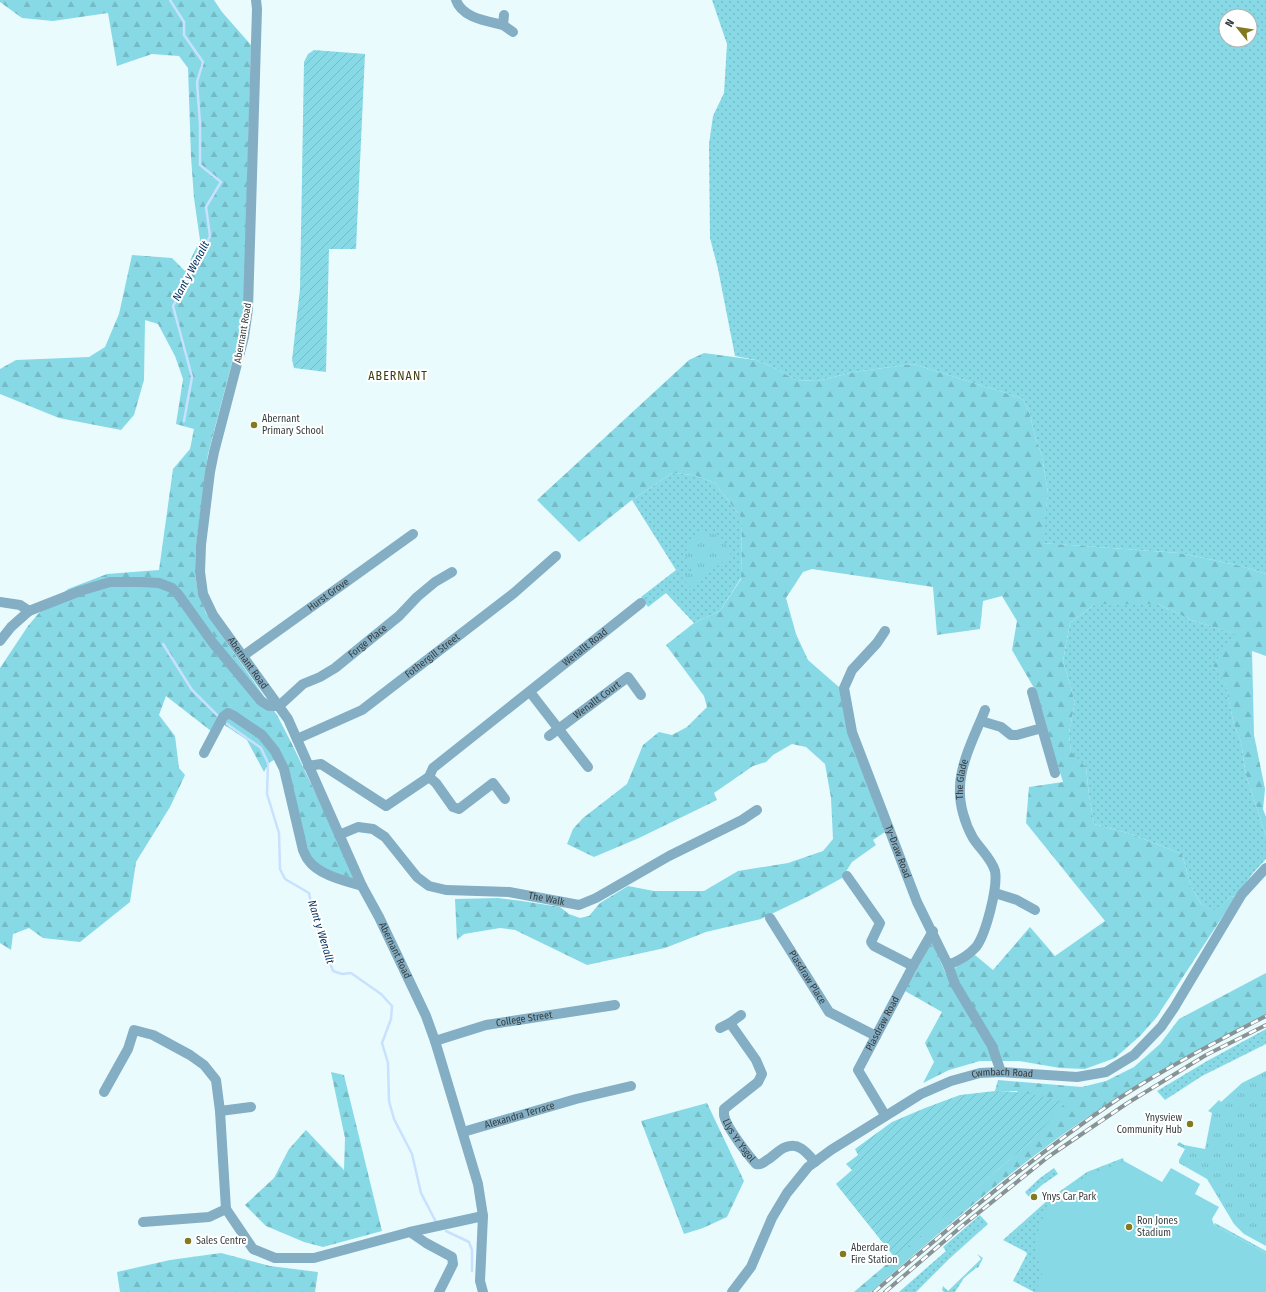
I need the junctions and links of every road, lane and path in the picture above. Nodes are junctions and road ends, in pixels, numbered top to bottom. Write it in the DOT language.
graph roads {
  1 [pos="256,0"];
  2 [pos="456,0"];
  3 [pos="513,32"];
  4 [pos="413,534"];
  5 [pos="556,556"];
  6 [pos="452,572"];
  7 [pos="0,602"];
  8 [pos="642,603"];
  9 [pos="30,611"];
  10 [pos="885,631"];
  11 [pos="0,641"];
  12 [pos="243,656"];
  13 [pos="530,692"];
  14 [pos="1032,692"];
  15 [pos="642,694"];
  16 [pos="279,706"];
  17 [pos="985,710"];
  18 [pos="981,721"];
  19 [pos="1042,728"];
  20 [pos="558,729"];
  21 [pos="549,736"];
  22 [pos="297,739"];
  23 [pos="204,753"];
  24 [pos="308,766"];
  25 [pos="588,767"];
  26 [pos="1055,773"];
  27 [pos="429,777"];
  28 [pos="505,799"];
  29 [pos="757,810"];
  30 [pos="339,835"];
  31 [pos="1266,868"];
  32 [pos="847,876"];
  33 [pos="362,886"];
  34 [pos="995,893"];
  35 [pos="1035,910"];
  36 [pos="770,918"];
  37 [pos="933,931"];
  38 [pos="948,965"];
  39 [pos="913,966"];
  40 [pos="615,1005"];
  41 [pos="740,1016"];
  42 [pos="730,1023"];
  43 [pos="720,1028"];
  44 [pos="876,1036"];
  45 [pos="435,1041"];
  46 [pos="1001,1072"];
  47 [pos="631,1086"];
  48 [pos="104,1092"];
  49 [pos="251,1107"];
  50 [pos="220,1111"];
  51 [pos="885,1116"];
  52 [pos="463,1132"];
  53 [pos="815,1162"];
  54 [pos="226,1209"];
  55 [pos="483,1216"];
  56 [pos="143,1222"];
  57 [pos="410,1232"];
  58 [pos="439,1292"];
  59 [pos="483,1292"];
  60 [pos="732,1292"];
  1 -- 12 [label="street, Abernant Road"];
  2 -- 3 [label="street"];
  4 -- 12 [label="street, Hurst Grove"];
  5 -- 22 [label="street, Fothergill Street"];
  6 -- 16 [label="street, Forge Place"];
  7 -- 9 [label="street"];
  8 -- 13 [label="street, Wenallt Road"];
  9 -- 11 [label="street"];
  9 -- 16 [label="street"];
  10 -- 37 [label="street, Ty-Draw Road"];
  12 -- 16 [label="street, Abernant Road"];
  13 -- 20 [label="street"];
  13 -- 27 [label="street, Wenallt Road"];
  14 -- 19 [label="street"];
  15 -- 20 [label="street, Wenallt Court"];
  16 -- 22 [label="street, Abernant Road"];
  17 -- 18 [label="street, The Glade"];
  18 -- 19 [label="street"];
  18 -- 34 [label="street, The Glade"];
  19 -- 26 [label="street"];
  20 -- 21 [label="street, Wenallt Court"];
  20 -- 25 [label="street"];
  22 -- 24 [label="street, Abernant Road"];
  23 -- 33 [label="street"];
  24 -- 27 [label="street, Wenallt Road"];
  24 -- 30 [label="street, Abernant Road"];
  27 -- 28 [label="street"];
  29 -- 30 [label="street, The Walk"];
  30 -- 33 [label="street, Abernant Road"];
  31 -- 46 [label="street, Cwmbach Road"];
  32 -- 39 [label="street"];
  33 -- 45 [label="street, Abernant Road"];
  34 -- 35 [label="street"];
  34 -- 38 [label="street, The Glade"];
  36 -- 44 [label="street, Plasdraw Place"];
  37 -- 38 [label="street, Ty-Draw Road"];
  37 -- 39 [label="street, Plasdraw Road"];
  38 -- 46 [label="street, Ty-Draw Road"];
  39 -- 44 [label="street, Plasdraw Road"];
  40 -- 45 [label="street, College Street"];
  41 -- 42 [label="street"];
  42 -- 43 [label="street"];
  42 -- 53 [label="street, Llys Yr Ysgol"];
  44 -- 51 [label="street, Plasdraw Road"];
  45 -- 52 [label="street, Abernant Road"];
  46 -- 51 [label="street, Cwmbach Road"];
  47 -- 52 [label="street, Alexandra Terrace"];
  48 -- 50 [label="street"];
  49 -- 50 [label="street"];
  50 -- 54 [label="street"];
  51 -- 53 [label="street, Cwmbach Road"];
  52 -- 55 [label="street, Abernant Road"];
  53 -- 60 [label="street, Cwmbach Road"];
  54 -- 56 [label="street"];
  54 -- 57 [label="street"];
  55 -- 57 [label="street"];
  55 -- 59 [label="street, Abernant Road"];
  57 -- 58 [label="street"];
}
